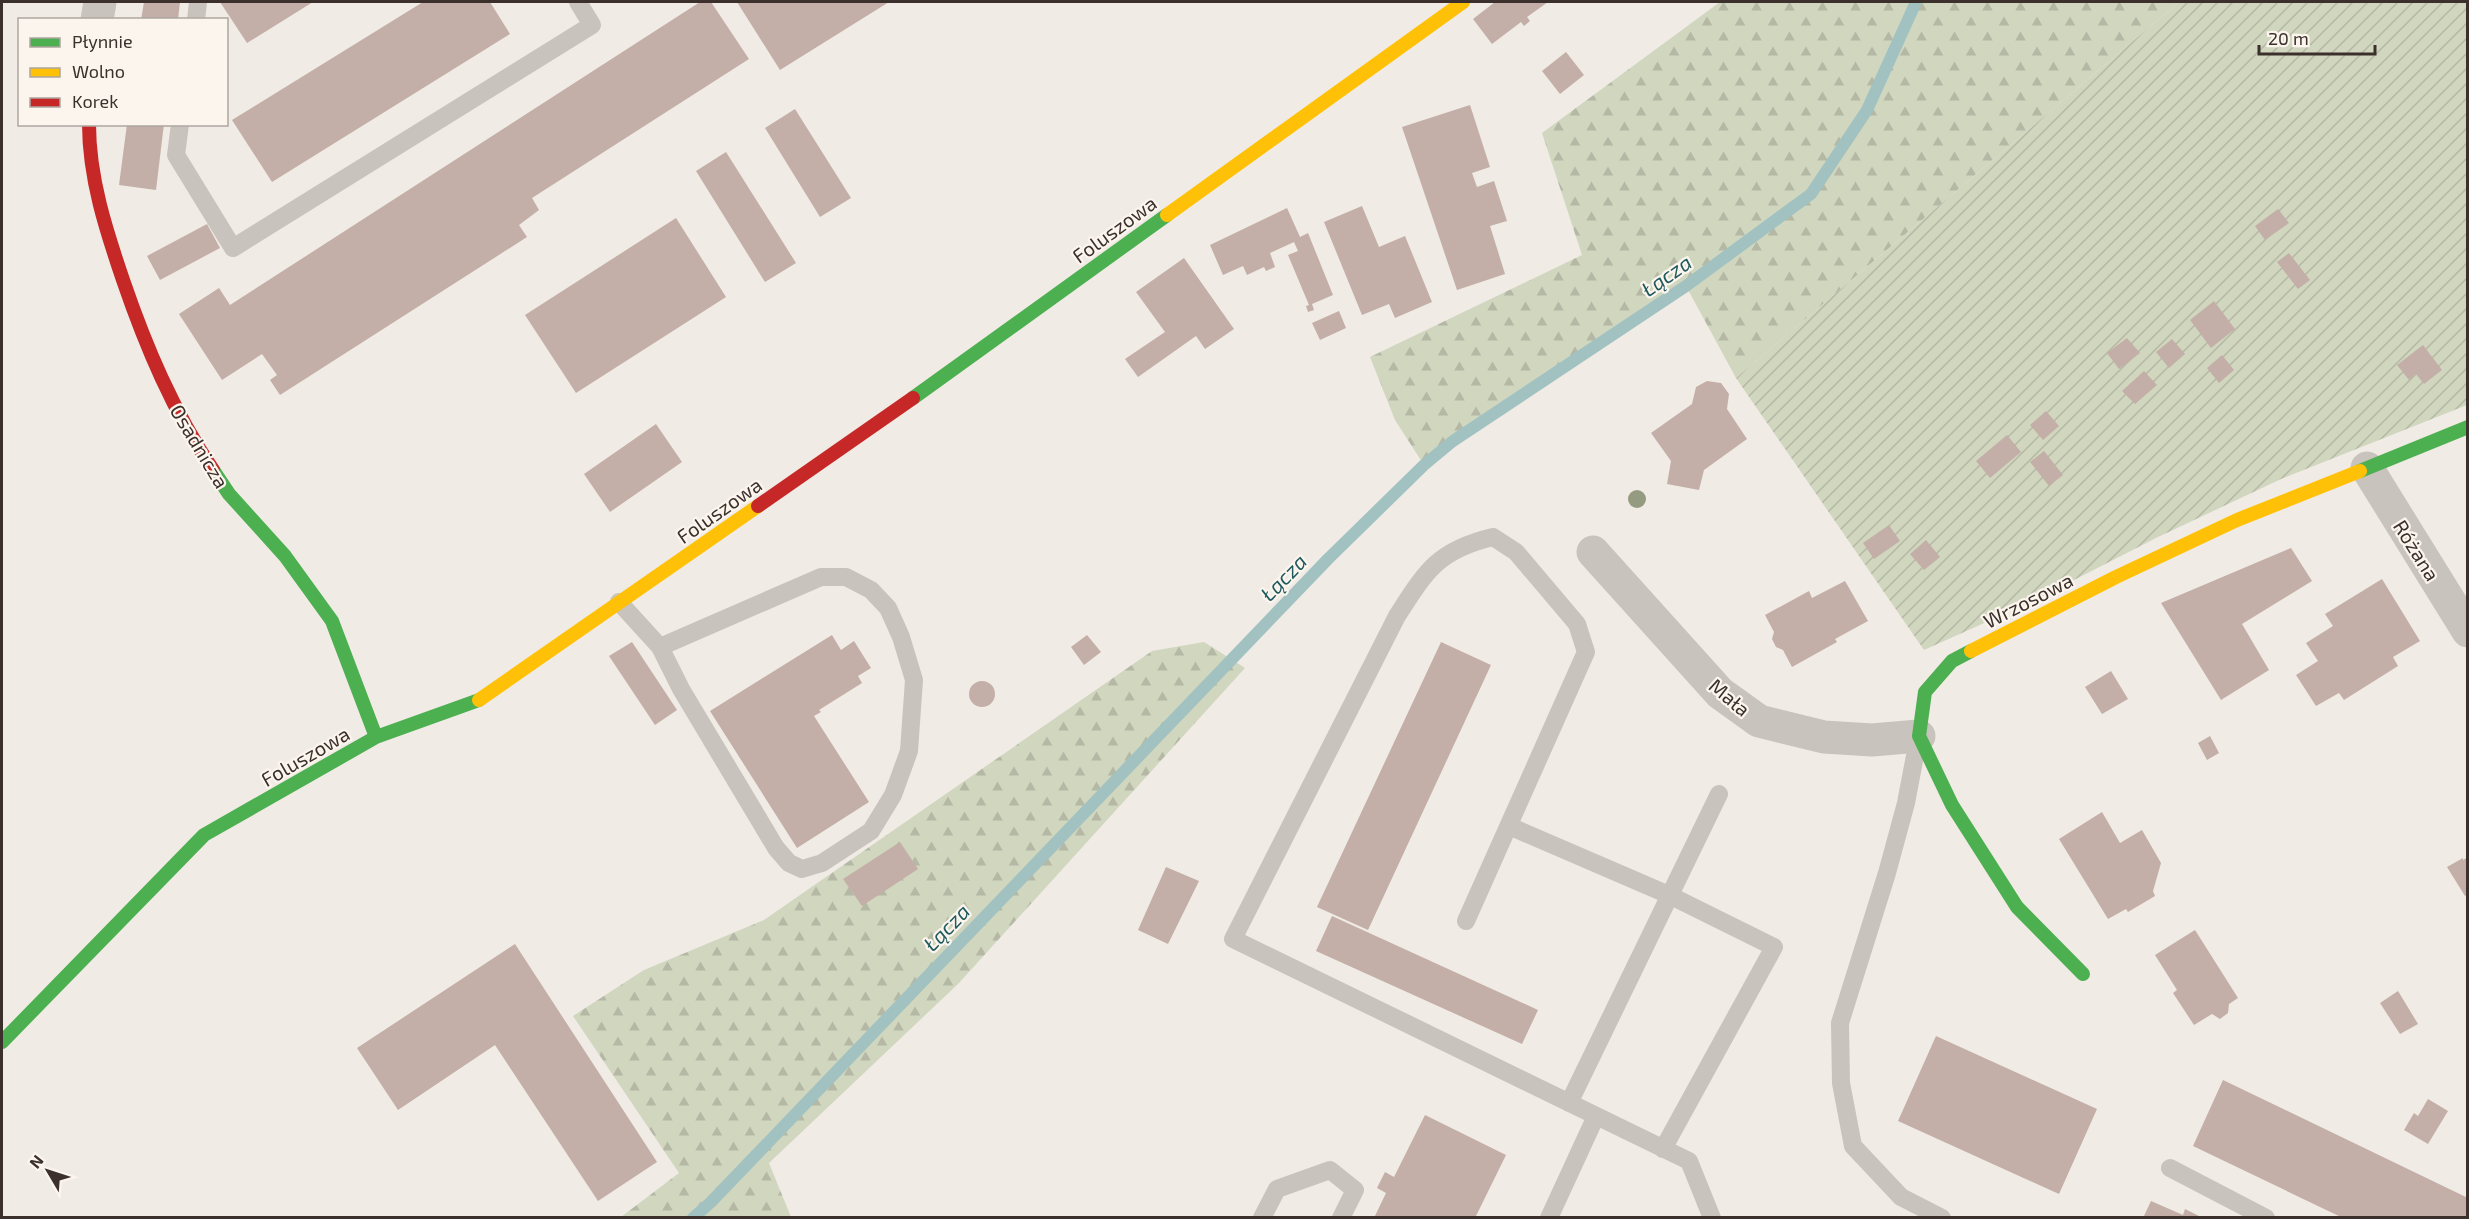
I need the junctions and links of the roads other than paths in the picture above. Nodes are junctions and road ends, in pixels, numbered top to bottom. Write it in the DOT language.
graph roads {
  1 [pos="100,2"];
  2 [pos="198,2"];
  3 [pos="578,2"];
  4 [pos="1463,2"];
  5 [pos="97,18"];
  6 [pos="195,18"];
  7 [pos="89,126"];
  8 [pos="180,126"];
  9 [pos="2468,427"];
  10 [pos="2367,468"];
  11 [pos="1593,552"];
  12 [pos="620,602"];
  13 [pos="2468,631"];
  14 [pos="660,647"];
  15 [pos="1919,736"];
  16 [pos="376,737"];
  17 [pos="1719,794"];
  18 [pos="1509,826"];
  19 [pos="1669,895"];
  20 [pos="1466,921"];
  21 [pos="2083,974"];
  22 [pos="2,1042"];
  23 [pos="1569,1103"];
  24 [pos="1596,1116"];
  25 [pos="1663,1149"];
  26 [pos="2170,1168"];
  27 [pos="1262,1218"];
  28 [pos="1341,1218"];
  29 [pos="1549,1218"];
  30 [pos="1712,1218"];
  31 [pos="1941,1218"];
  32 [pos="2266,1218"];
  1 -- 5 [label="street"];
  2 -- 6 [label="lane"];
  3 -- 8 [label="lane"];
  4 -- 12 [label="street, Foluszowa"];
  7 -- 16 [label="street, Osadnicza"];
  9 -- 10 [label="street, Wrzosowa"];
  10 -- 13 [label="street, Różana"];
  10 -- 15 [label="street, Wrzosowa"];
  11 -- 15 [label="street, Mała"];
  12 -- 14 [label="lane"];
  12 -- 16 [label="street, Foluszowa"];
  14 -- 14 [label="lane"];
  15 -- 21 [label="street"];
  15 -- 31 [label="lane"];
  16 -- 22 [label="street, Foluszowa"];
  17 -- 19 [label="lane"];
  18 -- 19 [label="lane"];
  18 -- 20 [label="lane"];
  18 -- 23 [label="lane"];
  19 -- 23 [label="lane"];
  19 -- 25 [label="lane"];
  23 -- 24 [label="lane"];
  24 -- 25 [label="lane"];
  24 -- 29 [label="lane"];
  25 -- 30 [label="lane"];
  26 -- 32 [label="lane"];
  27 -- 28 [label="lane"];
}
